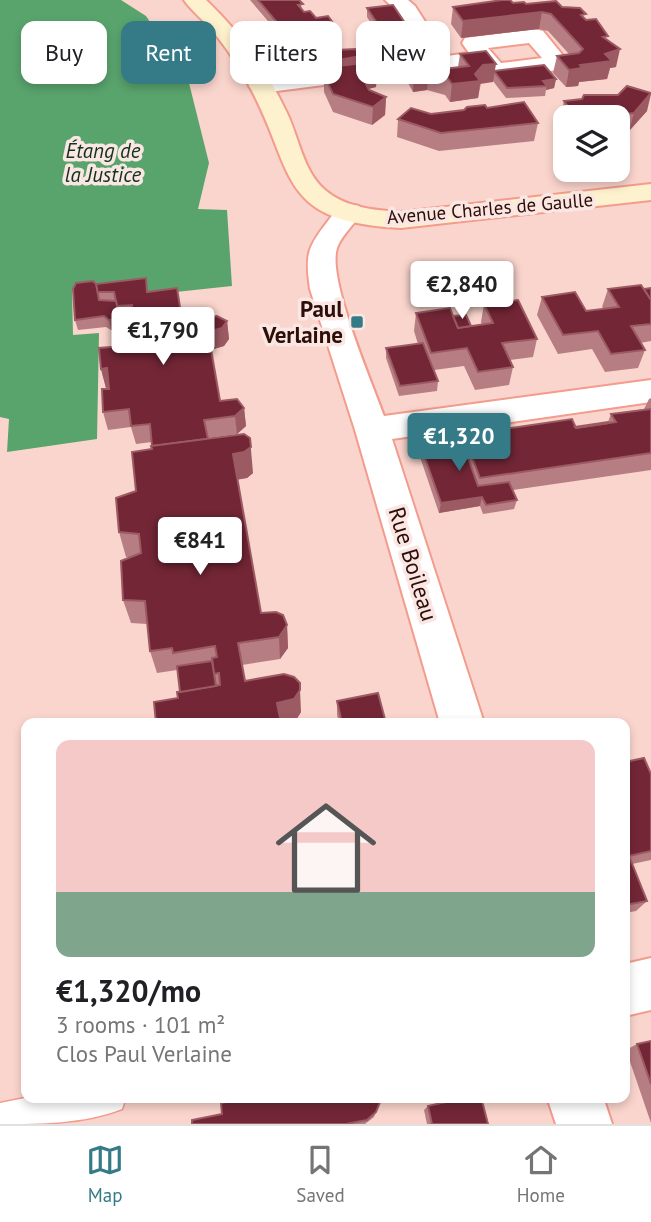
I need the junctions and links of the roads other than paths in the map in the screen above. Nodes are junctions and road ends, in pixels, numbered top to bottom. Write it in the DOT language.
graph roads {
  1 [pos="194,0"];
  2 [pos="395,0"];
  3 [pos="415,21"];
  4 [pos="485,58"];
  5 [pos="450,70"];
  6 [pos="356,79"];
  7 [pos="261,86"];
  8 [pos="651,192"];
  9 [pos="349,212"];
  10 [pos="651,391"];
  11 [pos="372,430"];
  12 [pos="459,718"];
  13 [pos="651,984"];
  14 [pos="630,989"];
  15 [pos="81,1103"];
  16 [pos="578,1103"];
  17 [pos="0,1120"];
  18 [pos="584,1124"];
  1 -- 7 [label="street, Avenue Charles de Gaulle"];
  2 -- 3 [label="street"];
  4 -- 5 [label="street"];
  6 -- 7 [label="street"];
  7 -- 9 [label="street, Avenue Charles de Gaulle"];
  8 -- 9 [label="street, Avenue Charles de Gaulle"];
  9 -- 11 [label="street, Rue Boileau"];
  10 -- 11 [label="street"];
  11 -- 12 [label="street, Rue Boileau"];
  13 -- 14 [label="street"];
  15 -- 17 [label="lane"];
  16 -- 18 [label="street"];
}
